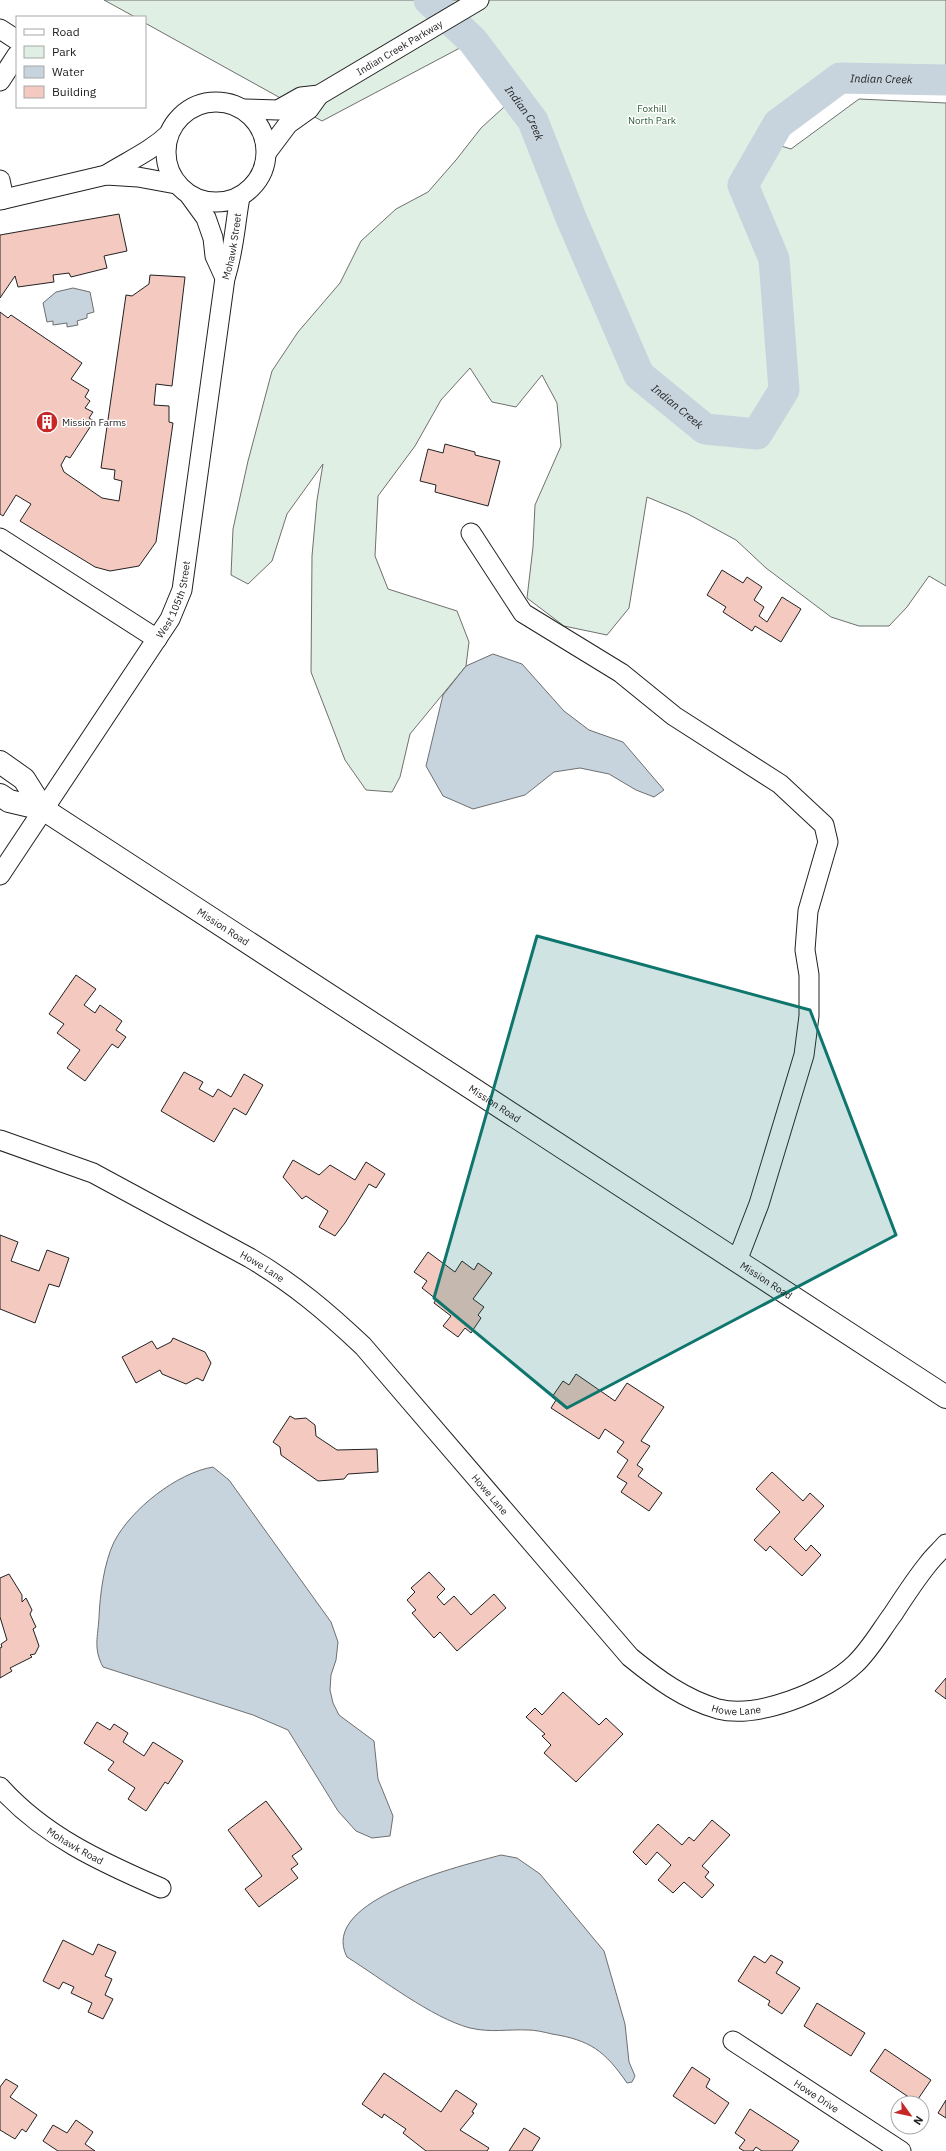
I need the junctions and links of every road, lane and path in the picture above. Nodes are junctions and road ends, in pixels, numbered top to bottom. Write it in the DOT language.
graph roads {
  1 [pos="479,0"];
  2 [pos="0,29"];
  3 [pos="16,39"];
  4 [pos="16,56"];
  5 [pos="0,80"];
  6 [pos="319,95"];
  7 [pos="244,109"];
  8 [pos="170,134"];
  9 [pos="267,152"];
  10 [pos="106,175"];
  11 [pos="0,180"];
  12 [pos="183,190"];
  13 [pos="240,197"];
  14 [pos="2,200"];
  15 [pos="225,278"];
  16 [pos="471,533"];
  17 [pos="0,538"];
  18 [pos="157,639"];
  19 [pos="0,762"];
  20 [pos="0,795"];
  21 [pos="43,809"];
  22 [pos="0,875"];
  23 [pos="0,1140"];
  24 [pos="737,1261"];
  25 [pos="946,1397"];
  26 [pos="946,1544"];
  27 [pos="0,1787"];
  28 [pos="160,1888"];
  29 [pos="733,2041"];
  30 [pos="901,2151"];
  1 -- 6 [label="street, Indian Creek Parkway"];
  2 -- 3 [label="street"];
  4 -- 5 [label="street"];
  6 -- 7 [label="street, Indian Creek Parkway"];
  6 -- 9 [label="street, Indian Creek Parkway"];
  7 -- 8 [label="street"];
  7 -- 9 [label="street"];
  8 -- 10 [label="street"];
  8 -- 12 [label="street"];
  9 -- 13 [label="street"];
  10 -- 12 [label="street"];
  10 -- 14 [label="street"];
  11 -- 14 [label="street"];
  12 -- 13 [label="street"];
  12 -- 15 [label="street, Mohawk Street"];
  13 -- 15 [label="street, Mohawk Street"];
  15 -- 18 [label="street, West 105th Street"];
  16 -- 24 [label="street"];
  17 -- 18 [label="street"];
  18 -- 21 [label="street, West 105th Street"];
  19 -- 21 [label="main road, Mission Road"];
  20 -- 21 [label="main road, Mission Road"];
  21 -- 22 [label="street, West 105th Street"];
  21 -- 24 [label="main road, Mission Road"];
  23 -- 26 [label="street, Howe Lane"];
  24 -- 25 [label="main road, Mission Road"];
  27 -- 28 [label="street, Mohawk Road"];
  29 -- 30 [label="street, Howe Drive"];
}
